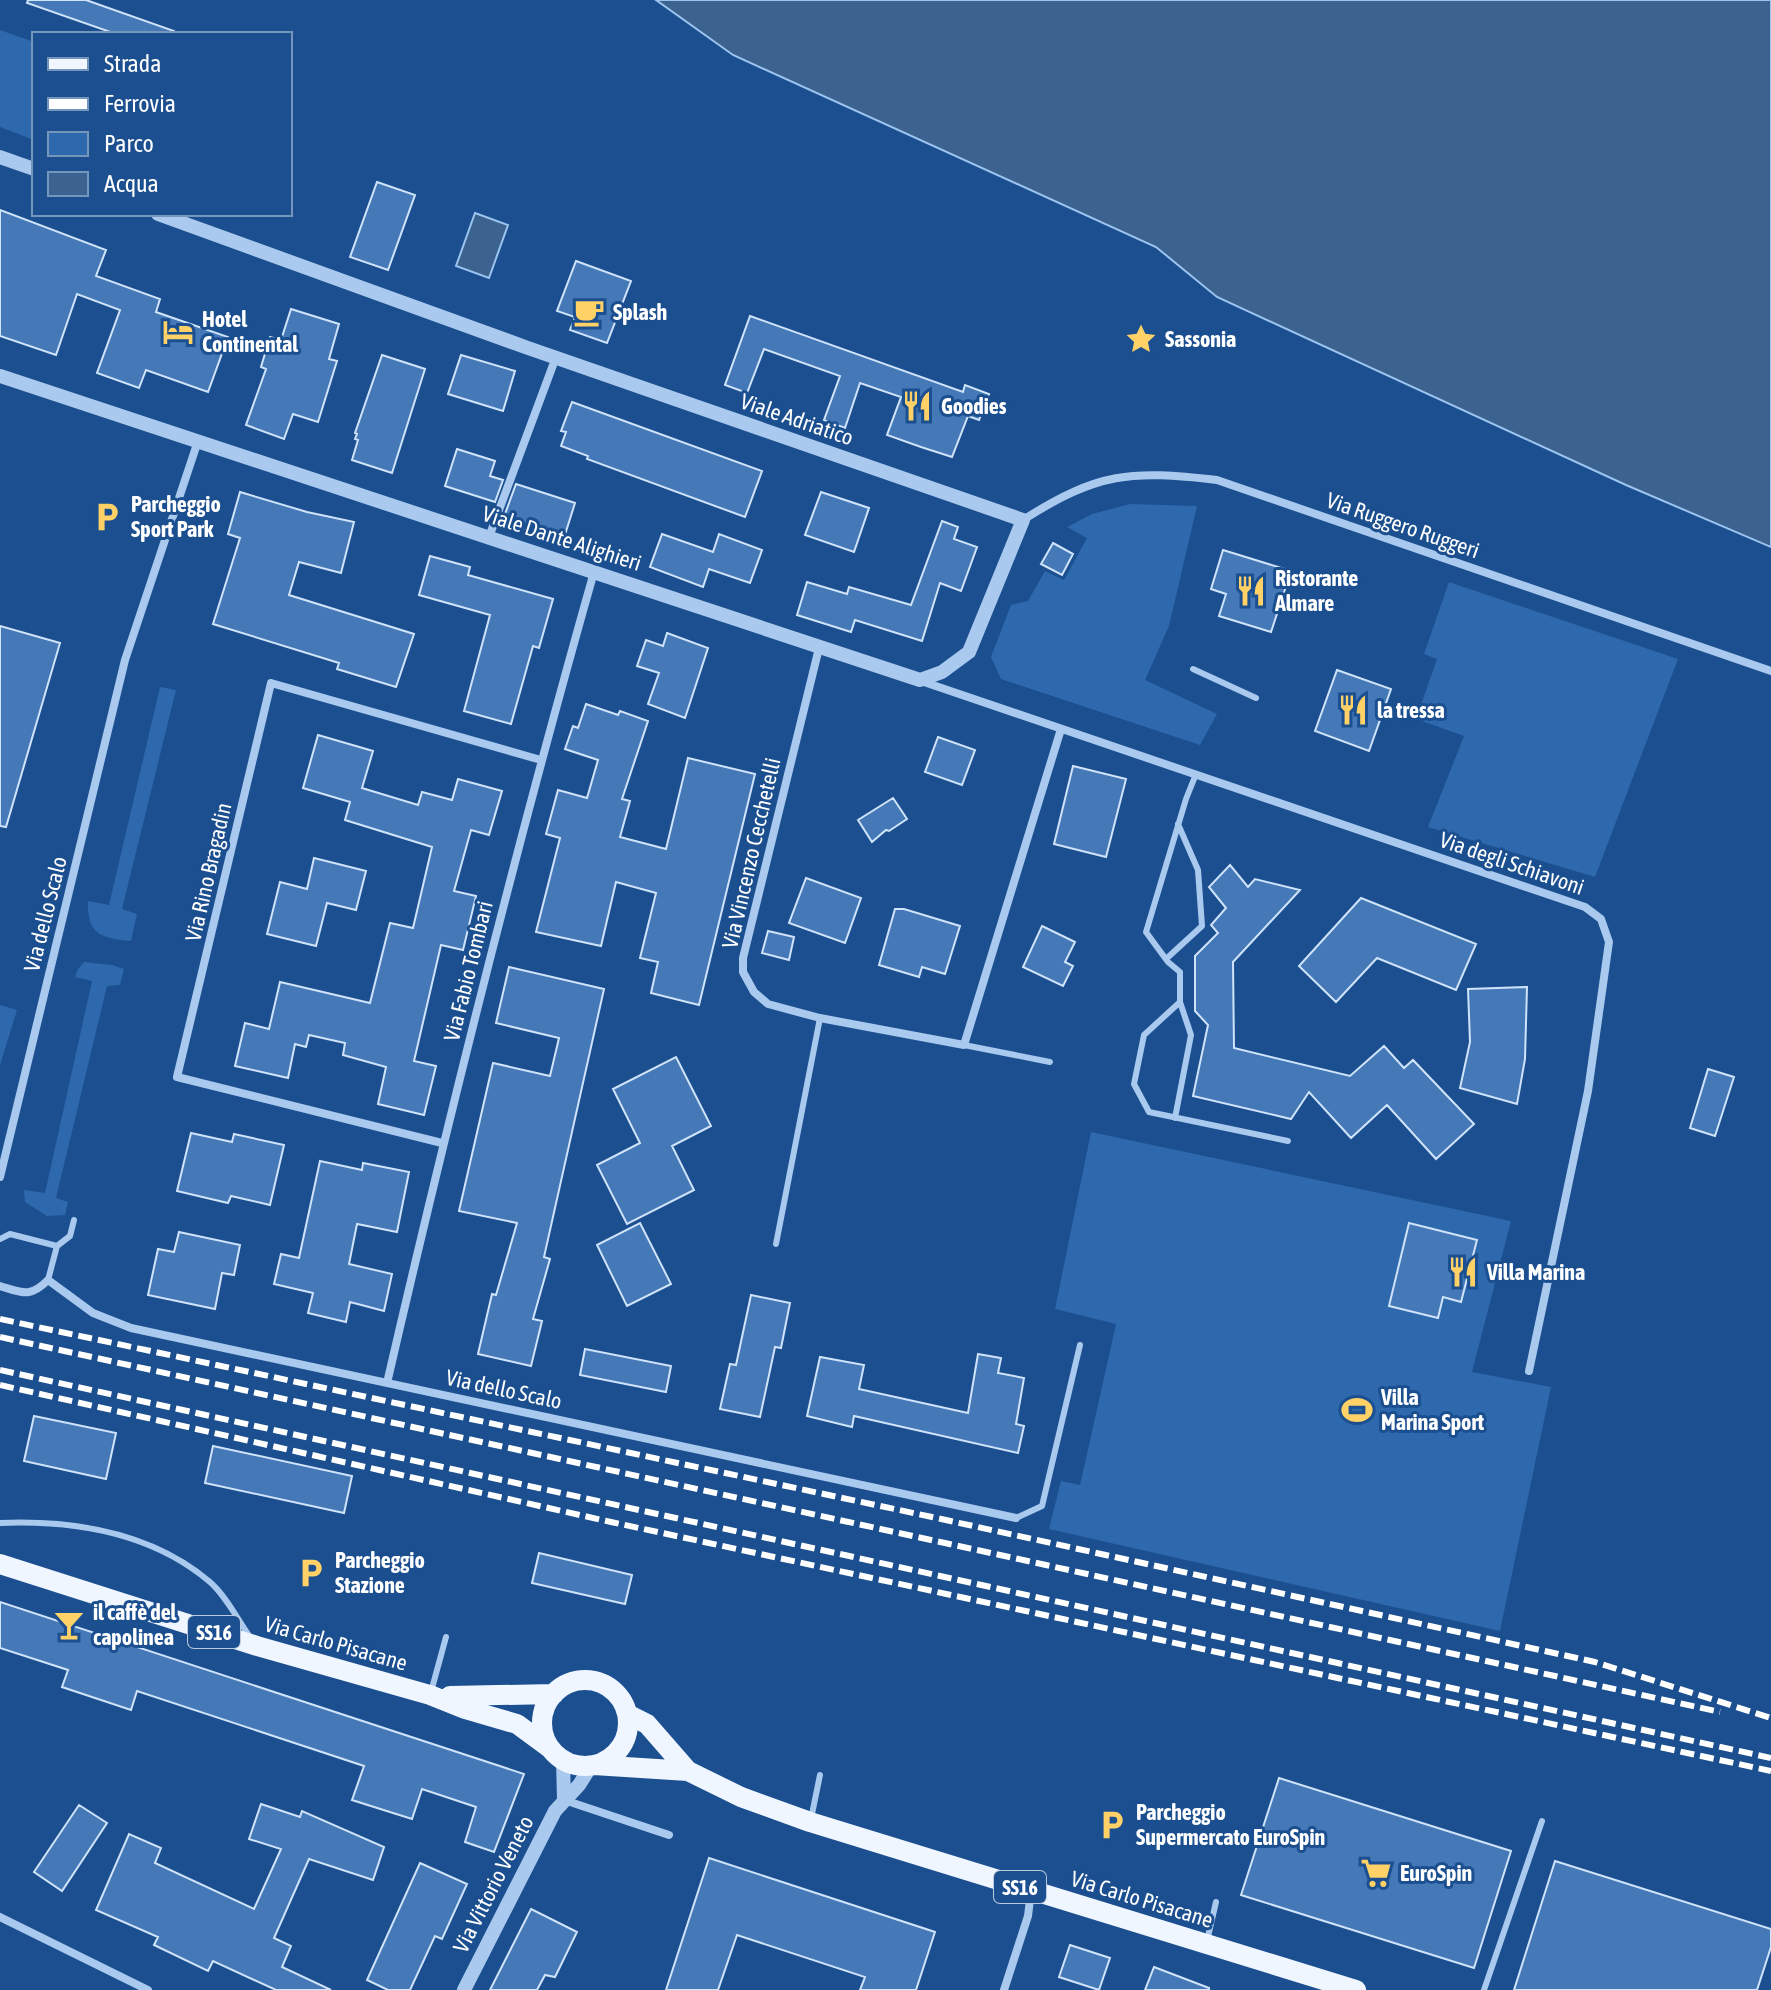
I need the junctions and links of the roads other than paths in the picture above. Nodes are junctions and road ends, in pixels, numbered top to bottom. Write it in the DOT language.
graph roads {
  1 [pos="0,157"];
  2 [pos="32,168"];
  3 [pos="164,216"];
  4 [pos="556,357"];
  5 [pos="0,376"];
  6 [pos="198,441"];
  7 [pos="1023,520"];
  8 [pos="489,537"];
  9 [pos="594,572"];
  10 [pos="819,648"];
  11 [pos="1193,669"];
  12 [pos="1771,671"];
  13 [pos="920,680"];
  14 [pos="1256,698"];
  15 [pos="1061,729"];
  16 [pos="541,760"];
  17 [pos="1196,774"];
  18 [pos="1178,824"];
  19 [pos="1166,959"];
  20 [pos="1180,1002"];
  21 [pos="820,1018"];
  22 [pos="964,1045"];
  23 [pos="1050,1062"];
  24 [pos="1175,1118"];
  25 [pos="1288,1141"];
  26 [pos="442,1143"];
  27 [pos="0,1177"];
  28 [pos="74,1220"];
  29 [pos="0,1239"];
  30 [pos="776,1244"];
  31 [pos="57,1246"];
  32 [pos="48,1280"];
  33 [pos="0,1286"];
  34 [pos="1080,1345"];
  35 [pos="1529,1371"];
  36 [pos="387,1383"];
  37 [pos="1016,1518"];
  38 [pos="0,1523"];
  39 [pos="0,1564"];
  40 [pos="446,1637"];
  41 [pos="257,1646"];
  42 [pos="554,1694"];
  43 [pos="430,1695"];
  44 [pos="629,1715"];
  45 [pos="557,1755"];
  46 [pos="592,1766"];
  47 [pos="688,1771"];
  48 [pos="820,1775"];
  49 [pos="564,1800"];
  50 [pos="1542,1821"];
  51 [pos="810,1822"];
  52 [pos="669,1835"];
  53 [pos="1031,1890"];
  54 [pos="1216,1902"];
  55 [pos="0,1917"];
  56 [pos="1207,1944"];
  57 [pos="148,1990"];
  58 [pos="464,1990"];
  59 [pos="1004,1990"];
  60 [pos="1356,1990"];
  61 [pos="1484,1990"];
  1 -- 2 [label="street"];
  3 -- 4 [label="street, Viale Adriatico"];
  4 -- 7 [label="street, Viale Adriatico"];
  4 -- 8 [label="street"];
  5 -- 6 [label="street, Viale Dante Alighieri"];
  6 -- 8 [label="street, Viale Dante Alighieri"];
  6 -- 27 [label="street, Via dello Scalo"];
  7 -- 12 [label="street, Via Ruggero Ruggeri"];
  7 -- 13 [label="street"];
  8 -- 9 [label="street, Viale Dante Alighieri"];
  9 -- 10 [label="street, Viale Dante Alighieri"];
  9 -- 16 [label="street, Via Fabio Tombari"];
  10 -- 13 [label="street, Viale Dante Alighieri"];
  10 -- 21 [label="street, Via Vincenzo Cecchetelli"];
  11 -- 14 [label="lane"];
  13 -- 15 [label="street, Via degli Schiavoni"];
  15 -- 17 [label="street, Via degli Schiavoni"];
  15 -- 22 [label="street"];
  16 -- 26 [label="street, Via Fabio Tombari"];
  16 -- 26 [label="street, Via Rino Bragadin"];
  17 -- 18 [label="lane"];
  17 -- 35 [label="street, Via degli Schiavoni"];
  18 -- 19 [label="lane"];
  18 -- 19 [label="lane"];
  19 -- 20 [label="lane"];
  20 -- 24 [label="lane"];
  20 -- 24 [label="lane"];
  21 -- 22 [label="street, Via Vincenzo Cecchetelli"];
  21 -- 30 [label="lane"];
  22 -- 23 [label="lane"];
  24 -- 25 [label="lane"];
  26 -- 36 [label="street, Via Fabio Tombari"];
  28 -- 31 [label="lane"];
  29 -- 31 [label="lane"];
  31 -- 32 [label="lane"];
  32 -- 33 [label="street"];
  32 -- 36 [label="street, Via dello Scalo"];
  34 -- 37 [label="lane"];
  36 -- 37 [label="street, Via dello Scalo"];
  38 -- 41 [label="lane"];
  39 -- 41 [label="main road, Via Carlo Pisacane / SS16"];
  40 -- 43 [label="lane"];
  41 -- 43 [label="main road, Via Carlo Pisacane / SS16"];
  42 -- 43 [label="main road, Via Carlo Pisacane / SS16"];
  42 -- 44 [label="main road, Via Carlo Pisacane / SS16"];
  42 -- 45 [label="main road"];
  43 -- 45 [label="main road, Via Carlo Pisacane / SS16"];
  44 -- 46 [label="main road"];
  44 -- 47 [label="main road, Via Carlo Pisacane / SS16"];
  45 -- 46 [label="main road, Via Carlo Pisacane / SS16"];
  45 -- 49 [label="street"];
  46 -- 47 [label="main road, Via Carlo Pisacane / SS16"];
  46 -- 49 [label="street, Via Vittorio Veneto"];
  47 -- 51 [label="main road, Via Carlo Pisacane / SS16"];
  48 -- 51 [label="lane"];
  49 -- 52 [label="street"];
  49 -- 58 [label="street, Via Vittorio Veneto"];
  50 -- 61 [label="lane"];
  51 -- 53 [label="main road, Via Carlo Pisacane / SS16"];
  53 -- 56 [label="main road, Via Carlo Pisacane / SS16"];
  53 -- 59 [label="street"];
  54 -- 56 [label="lane"];
  55 -- 57 [label="street"];
  56 -- 60 [label="main road, Via Carlo Pisacane / SS16"];
}
